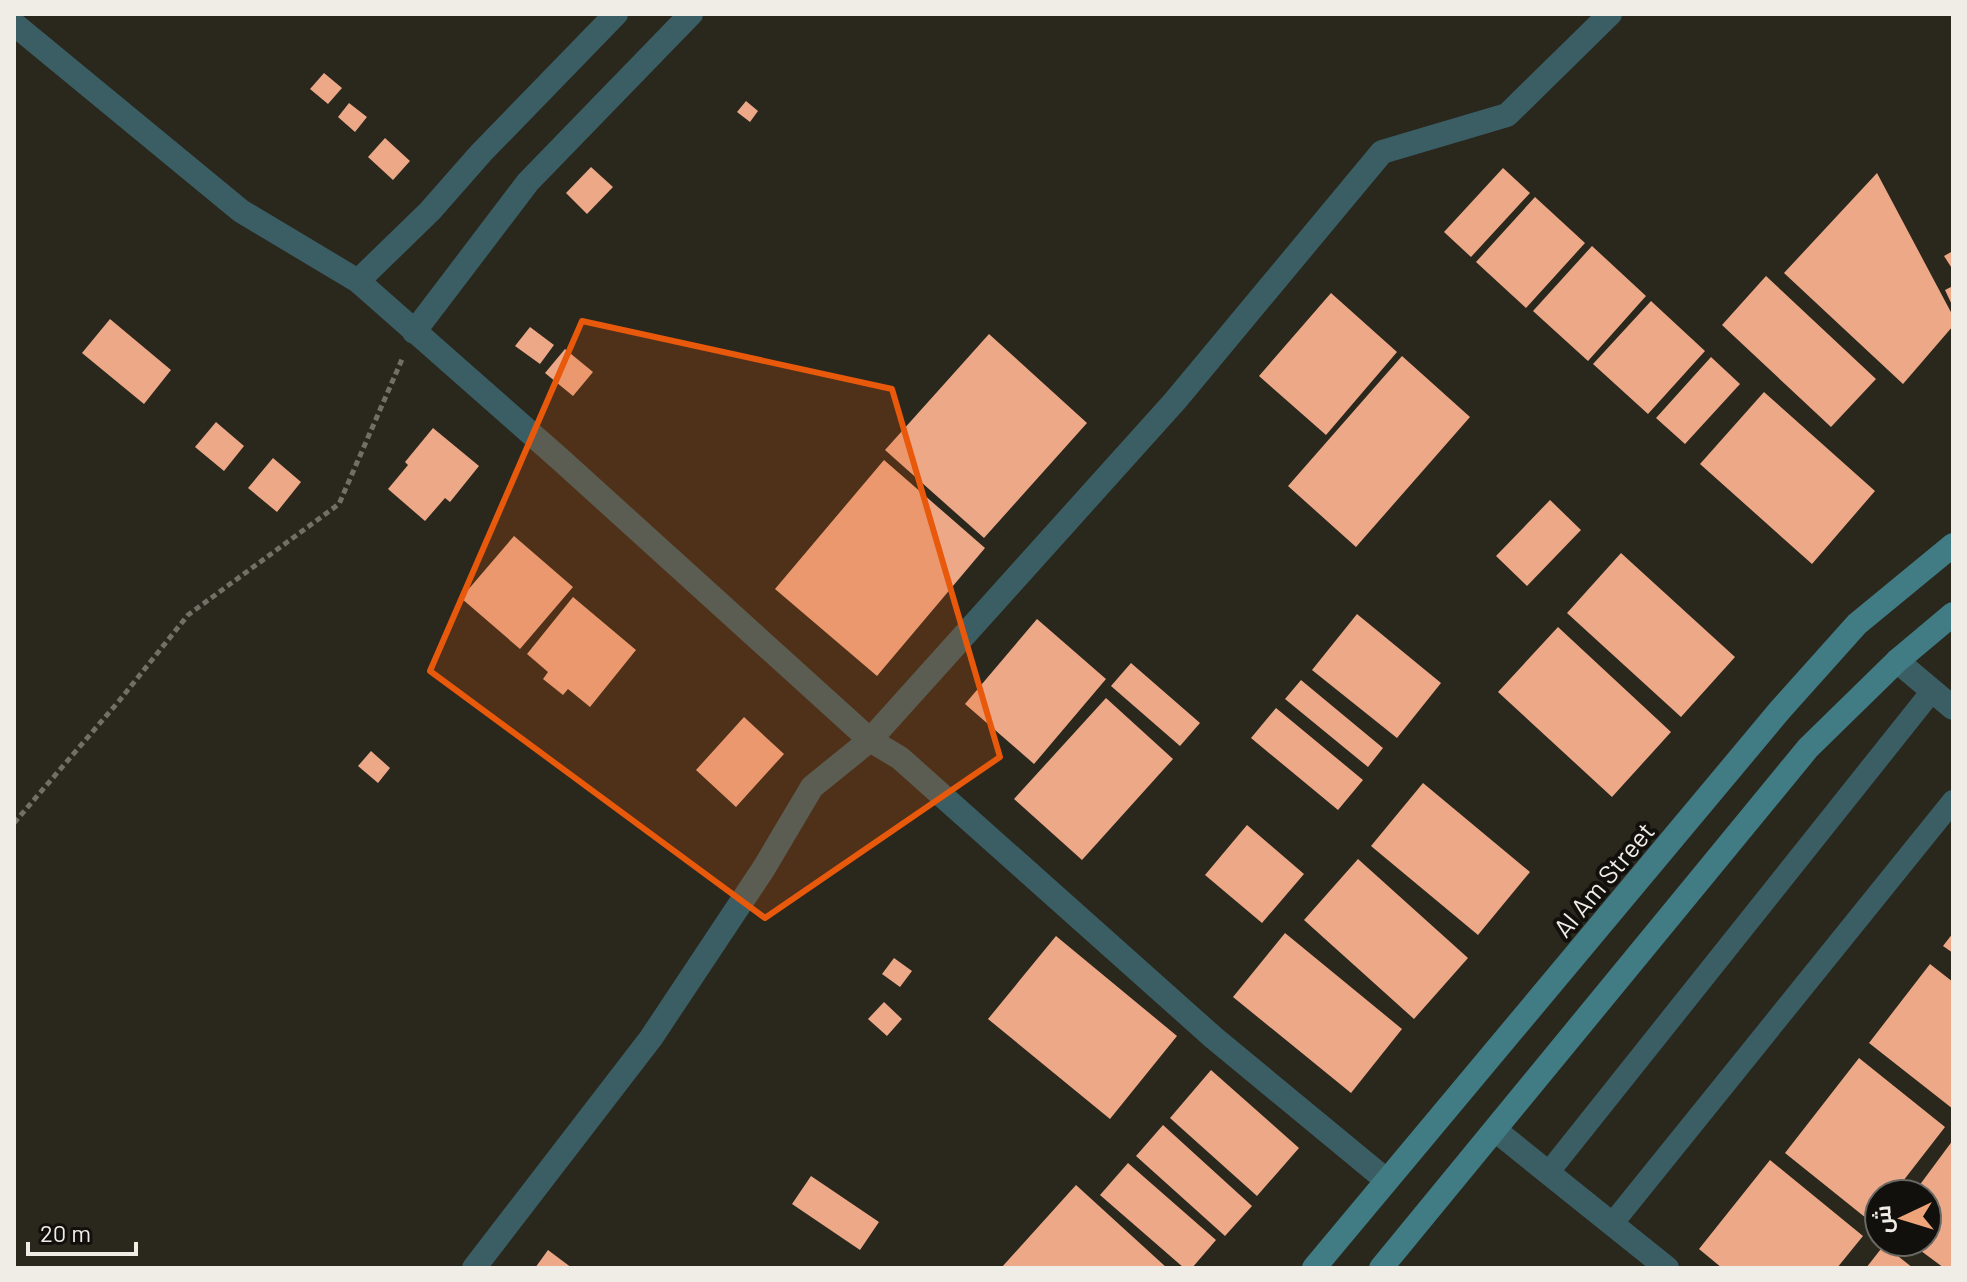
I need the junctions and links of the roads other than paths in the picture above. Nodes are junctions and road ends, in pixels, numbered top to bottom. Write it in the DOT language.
graph roads {
  1 [pos="616,14"];
  2 [pos="691,14"];
  3 [pos="1610,14"];
  4 [pos="14,24"];
  5 [pos="358,281"];
  6 [pos="414,332"];
  7 [pos="1953,545"];
  8 [pos="1953,614"];
  9 [pos="1897,661"];
  10 [pos="1932,691"];
  11 [pos="1953,708"];
  12 [pos="870,740"];
  13 [pos="1953,801"];
  14 [pos="1495,1130"];
  15 [pos="1548,1173"];
  16 [pos="1386,1180"];
  17 [pos="1612,1224"];
  18 [pos="1637,1259"];
  19 [pos="474,1268"];
  20 [pos="1314,1268"];
  21 [pos="1381,1268"];
  22 [pos="1667,1268"];
  1 -- 5 [label="street"];
  2 -- 6 [label="street"];
  3 -- 12 [label="street"];
  4 -- 5 [label="street"];
  5 -- 6 [label="street"];
  6 -- 12 [label="street"];
  7 -- 16 [label="main road, Al Am Street"];
  8 -- 9 [label="main road"];
  9 -- 10 [label="street"];
  9 -- 14 [label="main road"];
  10 -- 11 [label="street"];
  10 -- 15 [label="lane"];
  12 -- 16 [label="street"];
  12 -- 19 [label="street"];
  13 -- 17 [label="lane"];
  14 -- 15 [label="street"];
  14 -- 21 [label="main road"];
  15 -- 17 [label="street"];
  16 -- 20 [label="main road, Al Am Street"];
  17 -- 18 [label="street"];
  18 -- 22 [label="street"];
}
